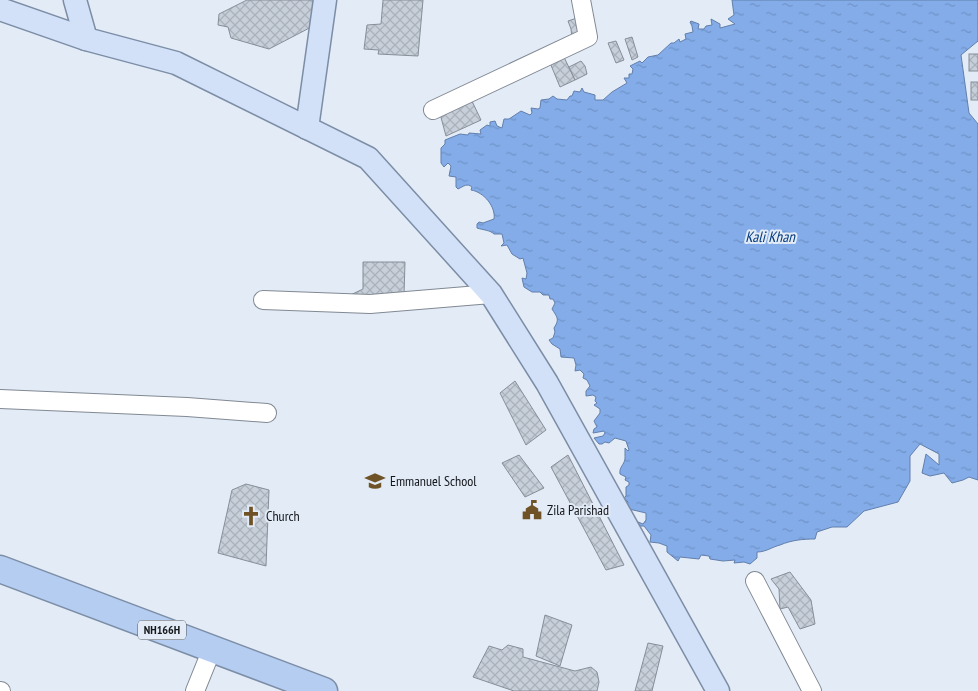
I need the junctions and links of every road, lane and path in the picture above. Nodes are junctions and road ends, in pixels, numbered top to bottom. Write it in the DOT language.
graph roads {
  1 [pos="75,0"];
  2 [pos="326,0"];
  3 [pos="581,0"];
  4 [pos="0,9"];
  5 [pos="86,39"];
  6 [pos="432,110"];
  7 [pos="307,128"];
  8 [pos="491,294"];
  9 [pos="263,300"];
  10 [pos="0,399"];
  11 [pos="267,413"];
  12 [pos="0,569"];
  13 [pos="755,581"];
  14 [pos="212,649"];
  15 [pos="195,691"];
  16 [pos="324,691"];
  17 [pos="718,691"];
  18 [pos="812,691"];
  1 -- 5 [label="main road"];
  2 -- 7 [label="main road"];
  3 -- 6 [label="street"];
  4 -- 5 [label="main road"];
  5 -- 7 [label="main road"];
  7 -- 8 [label="main road"];
  8 -- 9 [label="street"];
  8 -- 17 [label="main road"];
  10 -- 11 [label="street"];
  12 -- 14 [label="highway, NH166H"];
  13 -- 18 [label="street"];
  14 -- 15 [label="street"];
  14 -- 16 [label="highway, NH166H"];
}
